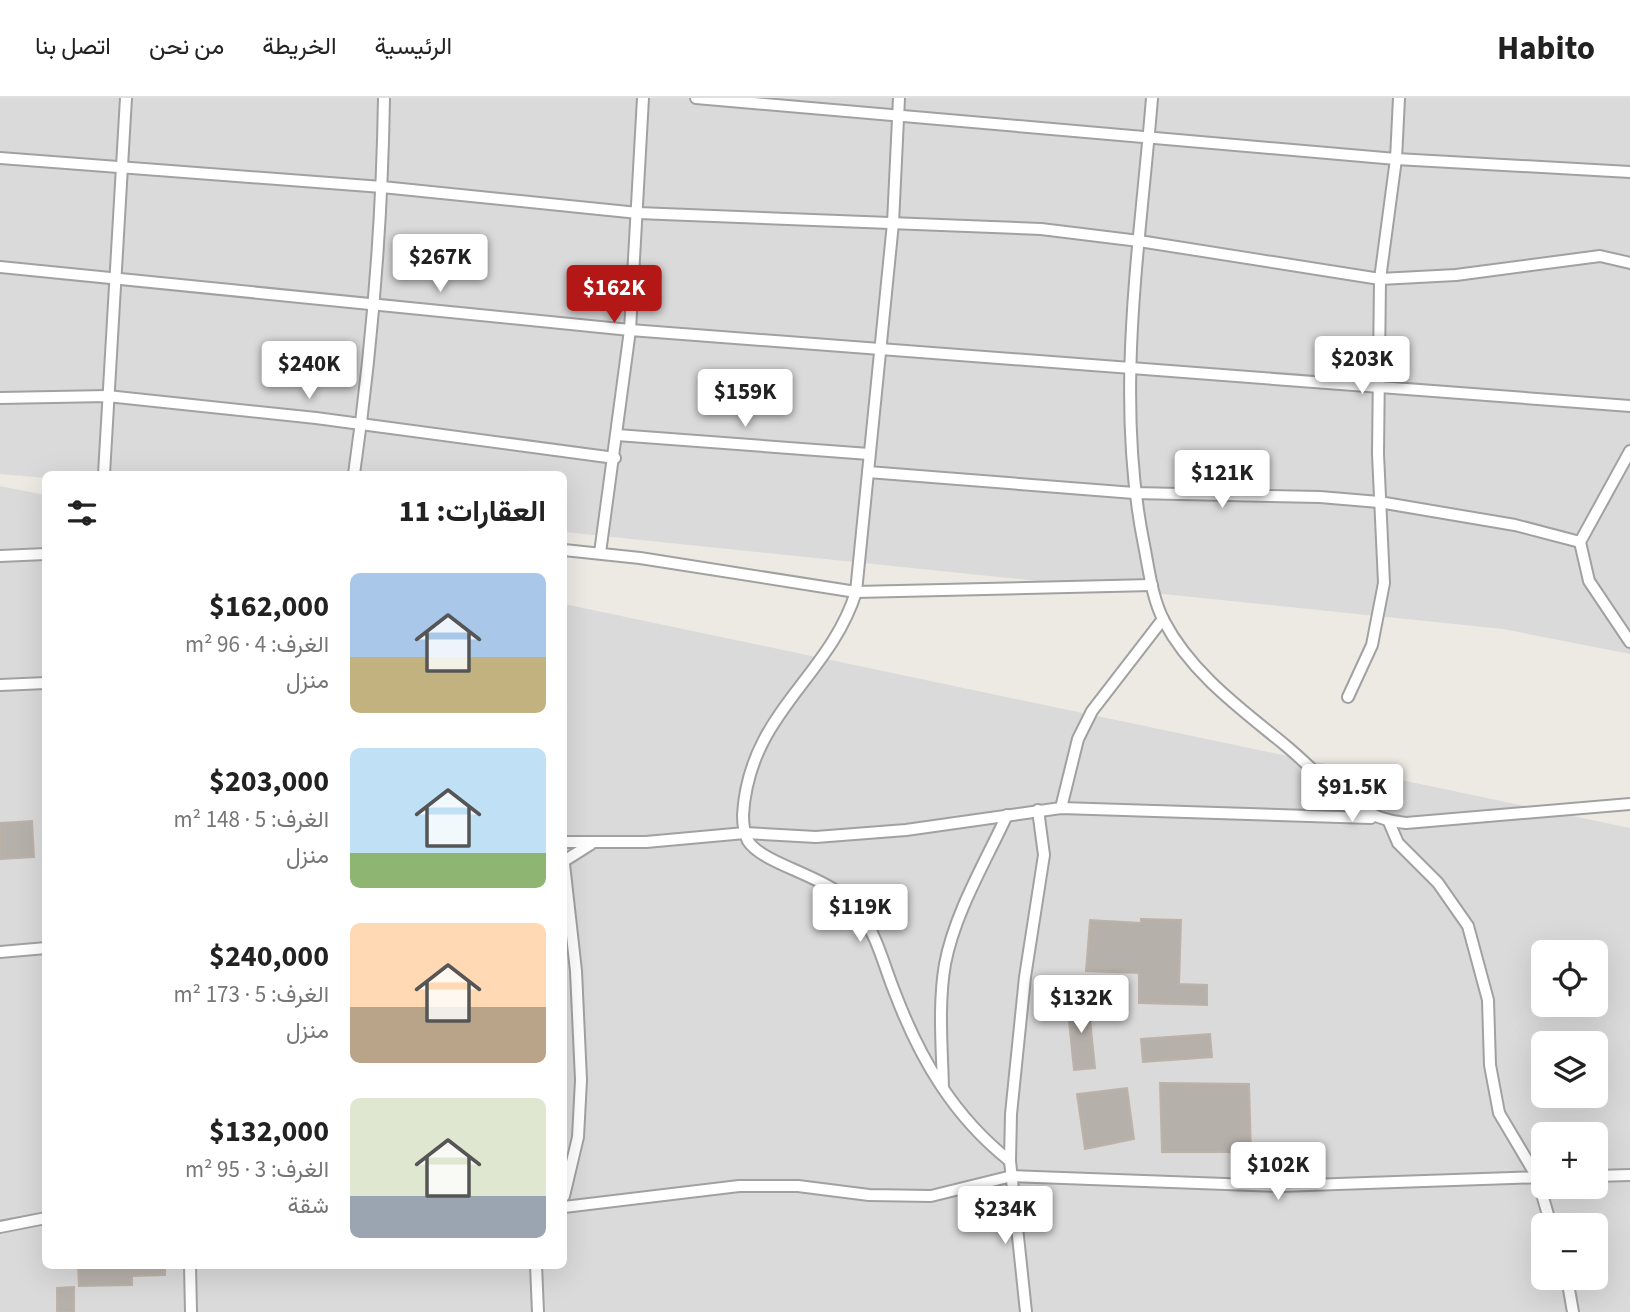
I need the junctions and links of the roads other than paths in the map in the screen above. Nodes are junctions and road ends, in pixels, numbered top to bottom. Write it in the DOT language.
graph roads {
  1 [pos="126,98"];
  2 [pos="384,98"];
  3 [pos="643,98"];
  4 [pos="696,98"];
  5 [pos="900,98"];
  6 [pos="1152,98"];
  7 [pos="1399,98"];
  8 [pos="898,114"];
  9 [pos="1149,138"];
  10 [pos="0,158"];
  11 [pos="1396,159"];
  12 [pos="123,169"];
  13 [pos="1630,172"];
  14 [pos="382,187"];
  15 [pos="638,213"];
  16 [pos="893,223"];
  17 [pos="1139,241"];
  18 [pos="1630,263"];
  19 [pos="0,267"];
  20 [pos="113,276"];
  21 [pos="1380,279"];
  22 [pos="374,303"];
  23 [pos="629,330"];
  24 [pos="878,348"];
  25 [pos="1128,367"];
  26 [pos="1378,389"];
  27 [pos="107,396"];
  28 [pos="0,398"];
  29 [pos="1630,406"];
  30 [pos="361,424"];
  31 [pos="617,435"];
  32 [pos="1630,451"];
  33 [pos="869,454"];
  34 [pos="614,458"];
  35 [pos="104,471"];
  36 [pos="355,471"];
  37 [pos="868,472"];
  38 [pos="1133,493"];
  39 [pos="1379,502"];
  40 [pos="1580,542"];
  41 [pos="567,550"];
  42 [pos="600,553"];
  43 [pos="42,554"];
  44 [pos="0,556"];
  45 [pos="1152,585"];
  46 [pos="856,592"];
  47 [pos="1163,619"];
  48 [pos="1630,642"];
  49 [pos="42,683"];
  50 [pos="0,685"];
  51 [pos="1348,697"];
  52 [pos="1630,804"];
  53 [pos="1060,808"];
  54 [pos="1038,810"];
  55 [pos="1007,815"];
  56 [pos="1374,818"];
  57 [pos="1389,822"];
  58 [pos="745,833"];
  59 [pos="567,842"];
  60 [pos="593,843"];
  61 [pos="567,860"];
  62 [pos="567,889"];
  63 [pos="42,948"];
  64 [pos="0,952"];
  65 [pos="943,1091"];
  66 [pos="1010,1161"];
  67 [pos="1531,1163"];
  68 [pos="1630,1175"];
  69 [pos="1608,1176"];
  70 [pos="1012,1177"];
  71 [pos="1531,1177"];
  72 [pos="567,1183"];
  73 [pos="567,1207"];
  74 [pos="42,1219"];
  75 [pos="0,1227"];
  76 [pos="190,1269"];
  77 [pos="536,1269"];
  78 [pos="1569,1290"];
  79 [pos="191,1312"];
  80 [pos="538,1312"];
  81 [pos="1026,1312"];
  82 [pos="1573,1312"];
  1 -- 12 [label="street"];
  2 -- 14 [label="street"];
  3 -- 15 [label="street"];
  4 -- 8 [label="street"];
  5 -- 8 [label="street"];
  6 -- 9 [label="street"];
  7 -- 11 [label="street"];
  8 -- 9 [label="street"];
  8 -- 16 [label="street"];
  9 -- 11 [label="street"];
  9 -- 17 [label="street"];
  10 -- 12 [label="street"];
  11 -- 13 [label="street"];
  11 -- 21 [label="street"];
  12 -- 14 [label="street"];
  12 -- 20 [label="street"];
  14 -- 15 [label="street"];
  14 -- 22 [label="street"];
  15 -- 16 [label="street"];
  15 -- 23 [label="street"];
  16 -- 17 [label="street"];
  16 -- 24 [label="street"];
  17 -- 21 [label="street"];
  17 -- 25 [label="street"];
  18 -- 21 [label="street"];
  19 -- 20 [label="street"];
  20 -- 22 [label="street"];
  20 -- 27 [label="street"];
  21 -- 26 [label="street"];
  22 -- 23 [label="street"];
  22 -- 30 [label="street"];
  23 -- 24 [label="street"];
  23 -- 31 [label="street"];
  24 -- 25 [label="street"];
  24 -- 33 [label="street"];
  25 -- 26 [label="street"];
  25 -- 38 [label="street"];
  26 -- 29 [label="street"];
  26 -- 39 [label="street"];
  27 -- 28 [label="street"];
  27 -- 30 [label="street"];
  27 -- 35 [label="street"];
  30 -- 34 [label="street"];
  30 -- 36 [label="street"];
  31 -- 33 [label="street"];
  31 -- 34 [label="street"];
  32 -- 40 [label="street"];
  33 -- 37 [label="street"];
  34 -- 42 [label="street"];
  37 -- 38 [label="street"];
  37 -- 46 [label="street"];
  38 -- 39 [label="street"];
  38 -- 45 [label="street"];
  39 -- 40 [label="street"];
  39 -- 51 [label="street"];
  40 -- 48 [label="street"];
  41 -- 42 [label="street"];
  42 -- 46 [label="street"];
  43 -- 44 [label="street"];
  45 -- 46 [label="street"];
  45 -- 47 [label="street"];
  46 -- 58 [label="street"];
  47 -- 53 [label="street"];
  47 -- 56 [label="street"];
  49 -- 50 [label="street"];
  52 -- 57 [label="street"];
  53 -- 54 [label="street"];
  53 -- 56 [label="street"];
  54 -- 55 [label="street"];
  54 -- 66 [label="street"];
  55 -- 58 [label="street"];
  55 -- 65 [label="street"];
  56 -- 57 [label="street"];
  57 -- 67 [label="street"];
  58 -- 60 [label="street"];
  58 -- 65 [label="street"];
  59 -- 60 [label="street"];
  60 -- 61 [label="street"];
  62 -- 72 [label="street"];
  63 -- 64 [label="street"];
  65 -- 66 [label="street"];
  66 -- 70 [label="street"];
  68 -- 69 [label="street"];
  70 -- 71 [label="street"];
  70 -- 73 [label="street"];
  70 -- 81 [label="street"];
  74 -- 75 [label="street"];
  76 -- 79 [label="street"];
  77 -- 80 [label="street"];
  78 -- 82 [label="street"];
}
